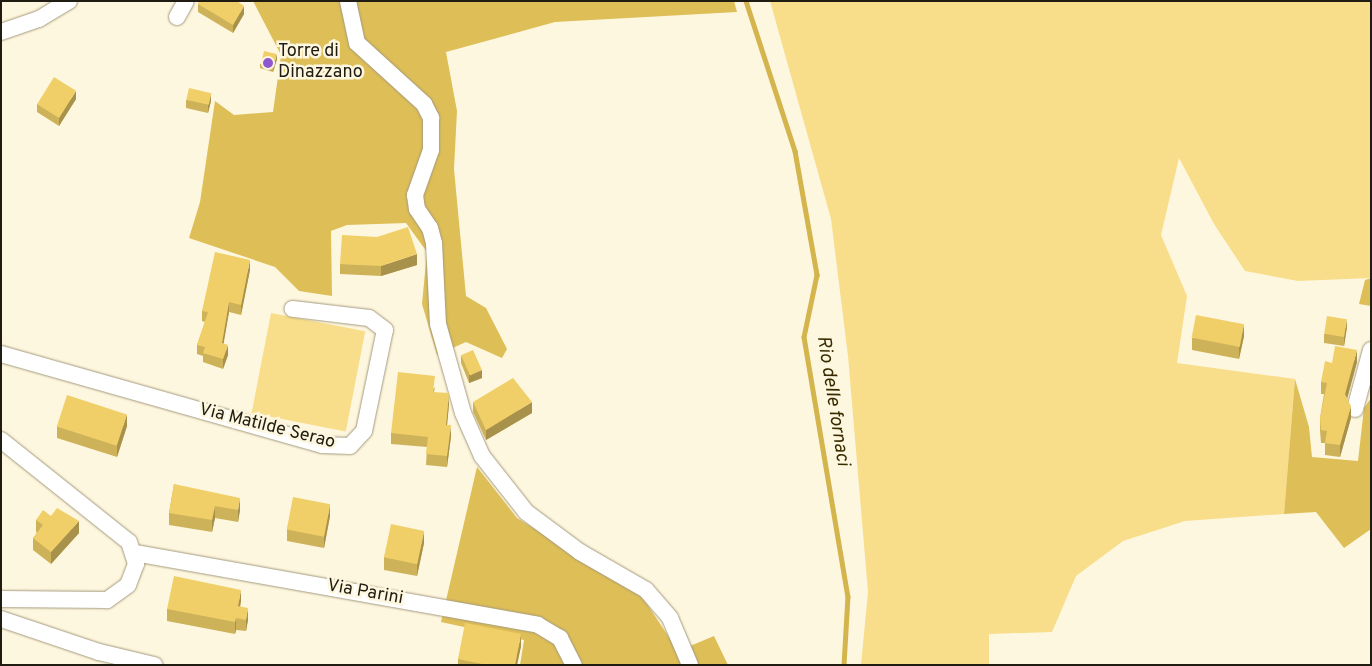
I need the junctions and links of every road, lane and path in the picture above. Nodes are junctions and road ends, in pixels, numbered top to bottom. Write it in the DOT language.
graph roads {
  1 [pos="69,1"];
  2 [pos="186,1"];
  3 [pos="348,1"];
  4 [pos="177,16"];
  5 [pos="1,32"];
  6 [pos="293,309"];
  7 [pos="1371,350"];
  8 [pos="1,354"];
  9 [pos="1355,409"];
  10 [pos="1,440"];
  11 [pos="135,553"];
  12 [pos="1,599"];
  13 [pos="1,619"];
  14 [pos="154,665"];
  15 [pos="574,665"];
  16 [pos="690,665"];
  1 -- 5 [label="street"];
  2 -- 4 [label="street"];
  3 -- 16 [label="street"];
  6 -- 8 [label="street, Via Matilde Serao"];
  7 -- 9 [label="street"];
  10 -- 11 [label="street"];
  11 -- 12 [label="street"];
  11 -- 15 [label="street, Via Parini"];
  13 -- 14 [label="street"];
}
